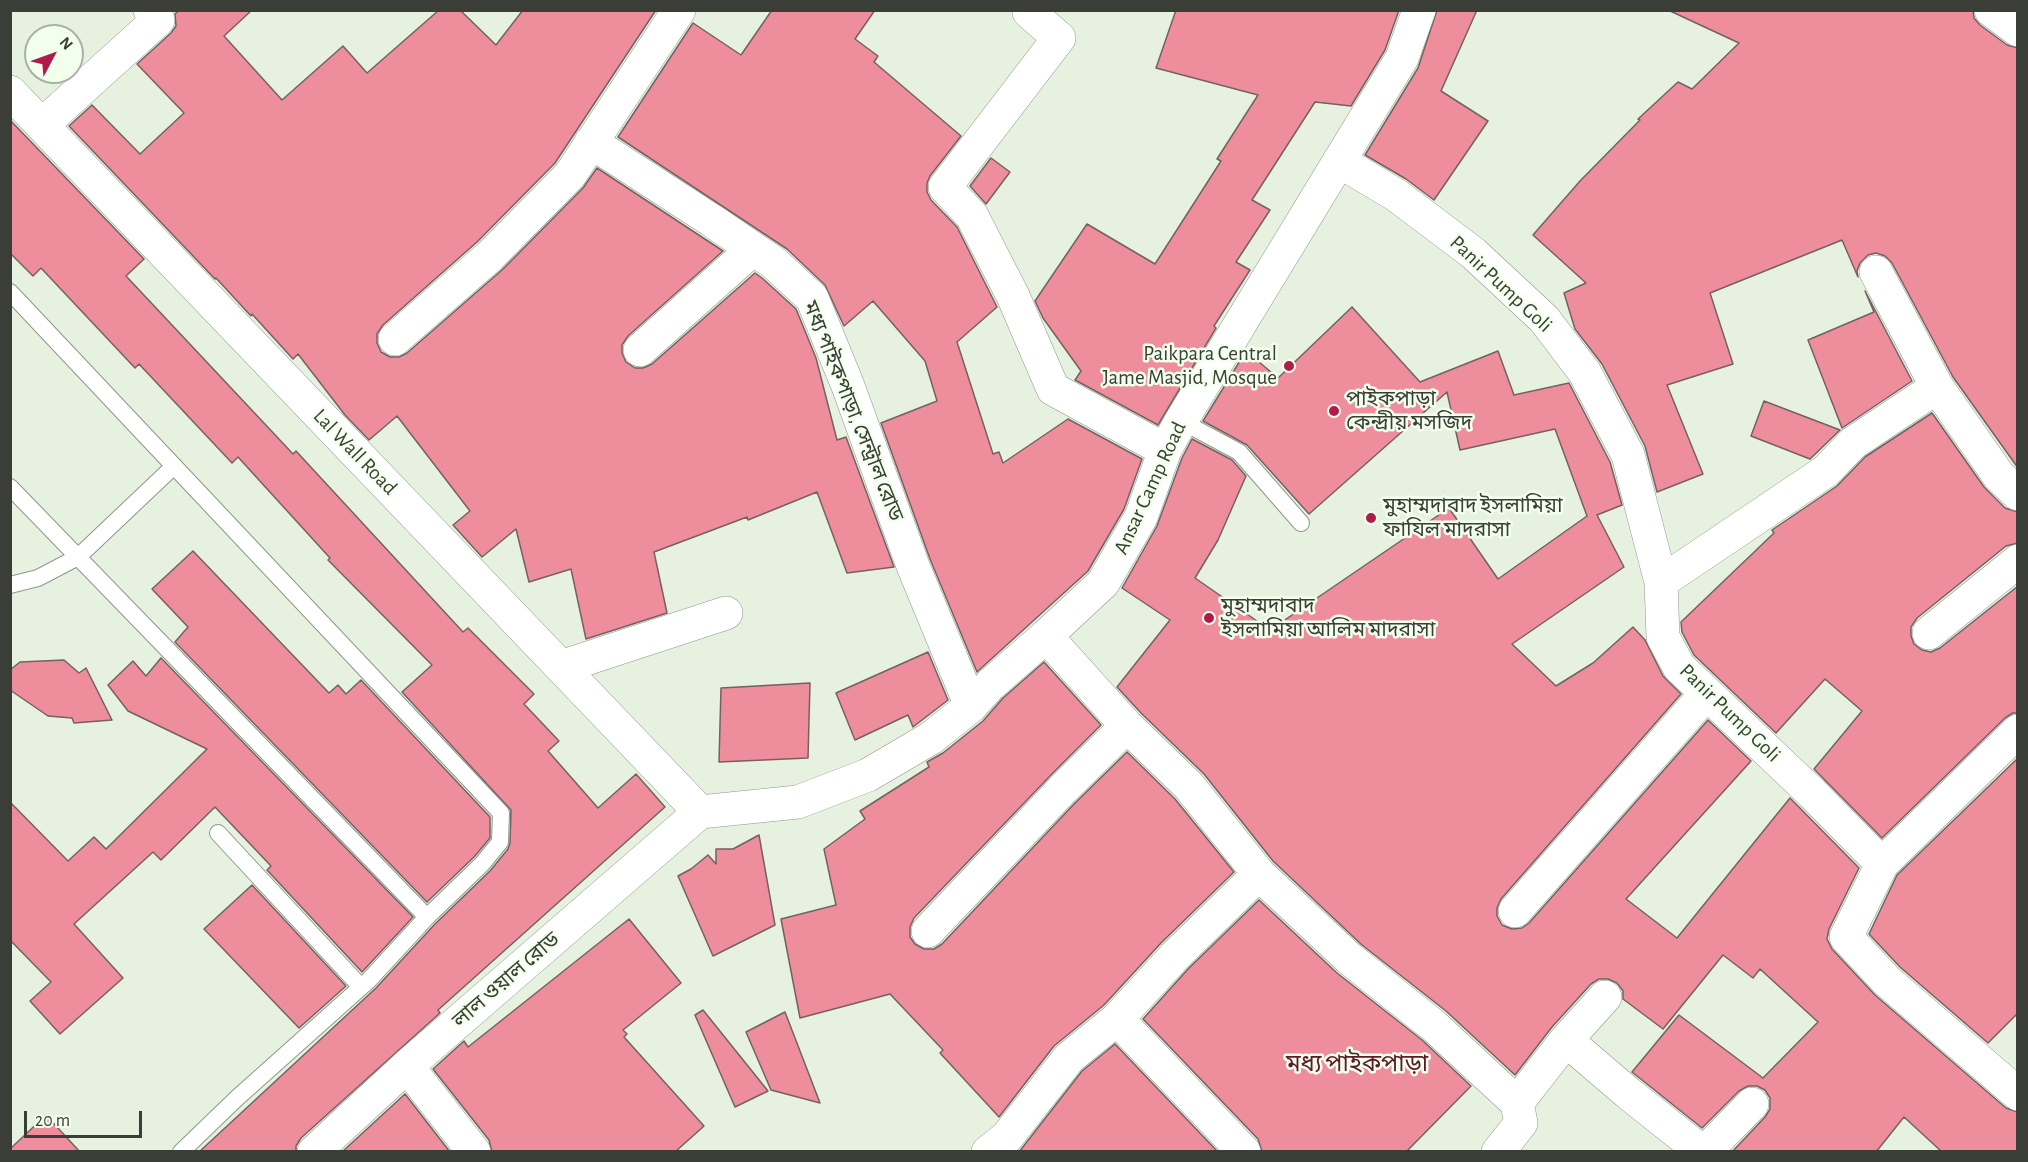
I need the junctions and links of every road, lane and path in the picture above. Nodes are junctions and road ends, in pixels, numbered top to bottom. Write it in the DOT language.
graph roads {
  1 [pos="150,10"];
  2 [pos="679,10"];
  3 [pos="1419,10"];
  4 [pos="1991,10"];
  5 [pos="1029,12"];
  6 [pos="2018,30"];
  7 [pos="10,92"];
  8 [pos="42,125"];
  9 [pos="591,142"];
  10 [pos="1339,161"];
  11 [pos="753,249"];
  12 [pos="1876,272"];
  13 [pos="10,292"];
  14 [pos="395,339"];
  15 [pos="639,350"];
  16 [pos="1937,387"];
  17 [pos="1181,421"];
  18 [pos="1165,450"];
  19 [pos="174,466"];
  20 [pos="10,487"];
  21 [pos="2018,494"];
  22 [pos="1301,523"];
  23 [pos="78,557"];
  24 [pos="2018,561"];
  25 [pos="1661,582"];
  26 [pos="10,585"];
  27 [pos="726,613"];
  28 [pos="1929,633"];
  29 [pos="1046,636"];
  30 [pos="561,667"];
  31 [pos="1706,694"];
  32 [pos="971,706"];
  33 [pos="1127,726"];
  34 [pos="2018,731"];
  35 [pos="700,812"];
  36 [pos="218,833"];
  37 [pos="1882,864"];
  38 [pos="1259,874"];
  39 [pos="1515,911"];
  40 [pos="427,917"];
  41 [pos="928,931"];
  42 [pos="361,987"];
  43 [pos="1605,997"];
  44 [pos="1117,1019"];
  45 [pos="1566,1040"];
  46 [pos="407,1066"];
  47 [pos="2018,1094"];
  48 [pos="1517,1103"];
  49 [pos="1752,1104"];
  50 [pos="1005,1147"];
  51 [pos="181,1152"];
  52 [pos="314,1152"];
  53 [pos="474,1152"];
  54 [pos="1244,1152"];
  55 [pos="1498,1152"];
  56 [pos="1703,1152"];
  1 -- 8 [label="street"];
  2 -- 9 [label="street"];
  3 -- 10 [label="street, Ansar Camp Road"];
  4 -- 6 [label="street"];
  5 -- 18 [label="street"];
  7 -- 8 [label="street, Lal Wall Road"];
  8 -- 30 [label="street, Lal Wall Road"];
  9 -- 11 [label="street, মধ্য পাইকপাড়া, সেন্ট্রাল রোড"];
  9 -- 14 [label="street"];
  10 -- 17 [label="street, Ansar Camp Road"];
  10 -- 25 [label="street, Panir Pump Goli"];
  11 -- 15 [label="street"];
  11 -- 32 [label="street, মধ্য পাইকপাড়া, সেন্ট্রাল রোড"];
  12 -- 16 [label="street"];
  13 -- 19 [label="lane"];
  16 -- 21 [label="street"];
  16 -- 25 [label="street"];
  17 -- 18 [label="street, Ansar Camp Road"];
  17 -- 22 [label="lane"];
  18 -- 29 [label="street, Ansar Camp Road"];
  19 -- 23 [label="lane"];
  19 -- 40 [label="lane"];
  20 -- 23 [label="lane"];
  23 -- 26 [label="lane"];
  23 -- 40 [label="lane"];
  24 -- 28 [label="street"];
  25 -- 31 [label="street, Panir Pump Goli"];
  27 -- 30 [label="street"];
  29 -- 32 [label="street, Ansar Camp Road"];
  29 -- 33 [label="street"];
  30 -- 35 [label="street, Lal Wall Road"];
  31 -- 37 [label="street, Panir Pump Goli"];
  31 -- 39 [label="street"];
  32 -- 35 [label="street, Ansar Camp Road"];
  33 -- 38 [label="street"];
  33 -- 41 [label="street"];
  34 -- 37 [label="street"];
  35 -- 46 [label="street, লাল ওয়াল রোড"];
  36 -- 42 [label="lane"];
  37 -- 47 [label="street"];
  38 -- 44 [label="street"];
  38 -- 48 [label="street"];
  40 -- 42 [label="lane"];
  42 -- 51 [label="lane"];
  43 -- 45 [label="street"];
  44 -- 50 [label="street"];
  44 -- 54 [label="street"];
  45 -- 48 [label="street"];
  45 -- 56 [label="street"];
  46 -- 52 [label="street, লাল ওয়াল রোড"];
  46 -- 53 [label="street"];
  48 -- 55 [label="street"];
  49 -- 56 [label="street"];
}
